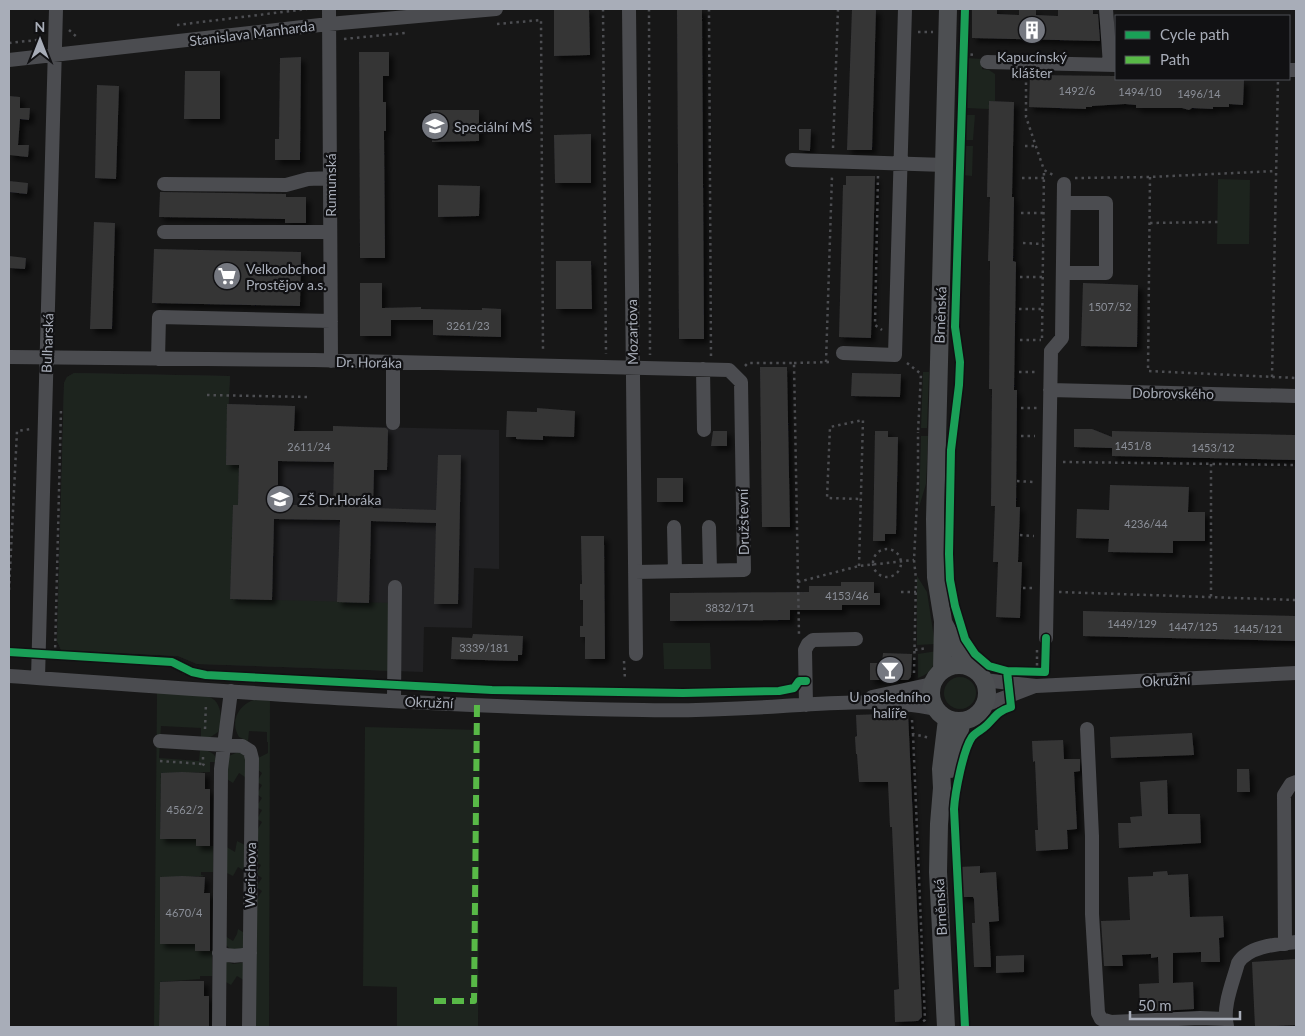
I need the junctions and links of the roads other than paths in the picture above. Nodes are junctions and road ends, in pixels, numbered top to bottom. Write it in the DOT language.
graph roads {
  1 [pos="56,9"];
  2 [pos="329,9"];
  3 [pos="496,9"];
  4 [pos="629,9"];
  5 [pos="905,9"];
  6 [pos="948,9"];
  7 [pos="1106,9"];
  8 [pos="329,24"];
  9 [pos="55,56"];
  10 [pos="9,60"];
  11 [pos="987,62"];
  12 [pos="1113,65"];
  13 [pos="792,160"];
  14 [pos="901,164"];
  15 [pos="945,165"];
  16 [pos="330,178"];
  17 [pos="1063,180"];
  18 [pos="164,184"];
  19 [pos="1064,203"];
  20 [pos="164,232"];
  21 [pos="330,232"];
  22 [pos="1063,273"];
  23 [pos="331,321"];
  24 [pos="843,353"];
  25 [pos="9,357"];
  26 [pos="46,358"];
  27 [pos="158,359"];
  28 [pos="331,361"];
  29 [pos="393,362"];
  30 [pos="707,366"];
  31 [pos="632,368"];
  32 [pos="734,370"];
  33 [pos="1050,390"];
  34 [pos="1296,396"];
  35 [pos="393,423"];
  36 [pos="704,430"];
  37 [pos="674,527"];
  38 [pos="709,527"];
  39 [pos="710,570"];
  40 [pos="675,571"];
  41 [pos="635,572"];
  42 [pos="395,587"];
  43 [pos="943,621"];
  44 [pos="856,639"];
  45 [pos="1041,639"];
  46 [pos="630,657"];
  47 [pos="966,665"];
  48 [pos="1296,674"];
  49 [pos="9,676"];
  50 [pos="1034,676"];
  51 [pos="937,677"];
  52 [pos="38,678"];
  53 [pos="984,680"];
  54 [pos="230,691"];
  55 [pos="394,701"];
  56 [pos="849,701"];
  57 [pos="806,705"];
  58 [pos="985,705"];
  59 [pos="948,716"];
  60 [pos="1087,729"];
  61 [pos="160,741"];
  62 [pos="223,746"];
  63 [pos="1296,782"];
  64 [pos="942,788"];
  65 [pos="1291,943"];
  66 [pos="219,953"];
  67 [pos="250,953"];
  68 [pos="1226,1023"];
  69 [pos="219,1027"];
  70 [pos="249,1027"];
  71 [pos="946,1027"];
  1 -- 9 [label="street, Bulharská"];
  2 -- 8 [label="street, Rumunská"];
  3 -- 8 [label="street, Stanislava Manharda"];
  4 -- 31 [label="street, Mozartova"];
  5 -- 14 [label="street"];
  6 -- 15 [label="main road, Brněnská"];
  7 -- 12 [label="street"];
  8 -- 9 [label="street, Stanislava Manharda"];
  8 -- 16 [label="street, Rumunská"];
  9 -- 10 [label="street, Stanislava Manharda"];
  9 -- 26 [label="street, Bulharská"];
  11 -- 12 [label="street"];
  13 -- 14 [label="street"];
  14 -- 15 [label="street"];
  14 -- 24 [label="street"];
  15 -- 43 [label="main road, Brněnská"];
  16 -- 18 [label="street"];
  16 -- 21 [label="street, Rumunská"];
  17 -- 19 [label="street"];
  19 -- 22 [label="street"];
  19 -- 22 [label="street"];
  20 -- 21 [label="street"];
  21 -- 23 [label="street, Rumunská"];
  22 -- 33 [label="street"];
  23 -- 27 [label="street"];
  23 -- 28 [label="street, Rumunská"];
  25 -- 26 [label="street, Dr. Horáka"];
  26 -- 27 [label="street, Dr. Horáka"];
  26 -- 52 [label="street, Bulharská"];
  27 -- 28 [label="street, Dr. Horáka"];
  28 -- 29 [label="street, Dr. Horáka"];
  29 -- 31 [label="street, Dr. Horáka"];
  29 -- 35 [label="street"];
  30 -- 31 [label="street, Dr. Horáka"];
  30 -- 32 [label="street, Dr. Horáka"];
  30 -- 36 [label="street"];
  31 -- 41 [label="street, Mozartova"];
  32 -- 39 [label="street, Družstevní"];
  33 -- 34 [label="street, Dobrovského"];
  33 -- 45 [label="street"];
  37 -- 40 [label="street"];
  38 -- 39 [label="street"];
  39 -- 40 [label="street, Družstevní"];
  40 -- 41 [label="street, Družstevní"];
  41 -- 46 [label="street, Mozartova"];
  42 -- 55 [label="street"];
  43 -- 47 [label="main road, Brněnská"];
  43 -- 51 [label="main road, Brněnská"];
  44 -- 57 [label="street"];
  47 -- 51 [label="main road"];
  47 -- 53 [label="main road"];
  48 -- 50 [label="street, Okružní"];
  49 -- 52 [label="street, Okružní"];
  50 -- 53 [label="street, Okružní"];
  50 -- 58 [label="street, Okružní"];
  51 -- 56 [label="street, Okružní"];
  51 -- 59 [label="main road"];
  52 -- 54 [label="street, Okružní"];
  53 -- 58 [label="main road"];
  54 -- 55 [label="street, Okružní"];
  54 -- 62 [label="street"];
  55 -- 57 [label="street, Okružní"];
  56 -- 57 [label="street, Okružní"];
  56 -- 59 [label="street, Okružní"];
  58 -- 59 [label="main road"];
  59 -- 64 [label="main road, Brněnská"];
  59 -- 64 [label="main road, Brněnská"];
  60 -- 68 [label="street"];
  61 -- 62 [label="street, Werichova"];
  62 -- 66 [label="street"];
  62 -- 67 [label="street, Werichova"];
  63 -- 65 [label="street"];
  64 -- 71 [label="main road, Brněnská"];
  65 -- 68 [label="street"];
  66 -- 67 [label="street"];
  66 -- 69 [label="street"];
  67 -- 70 [label="street, Werichova"];
}
